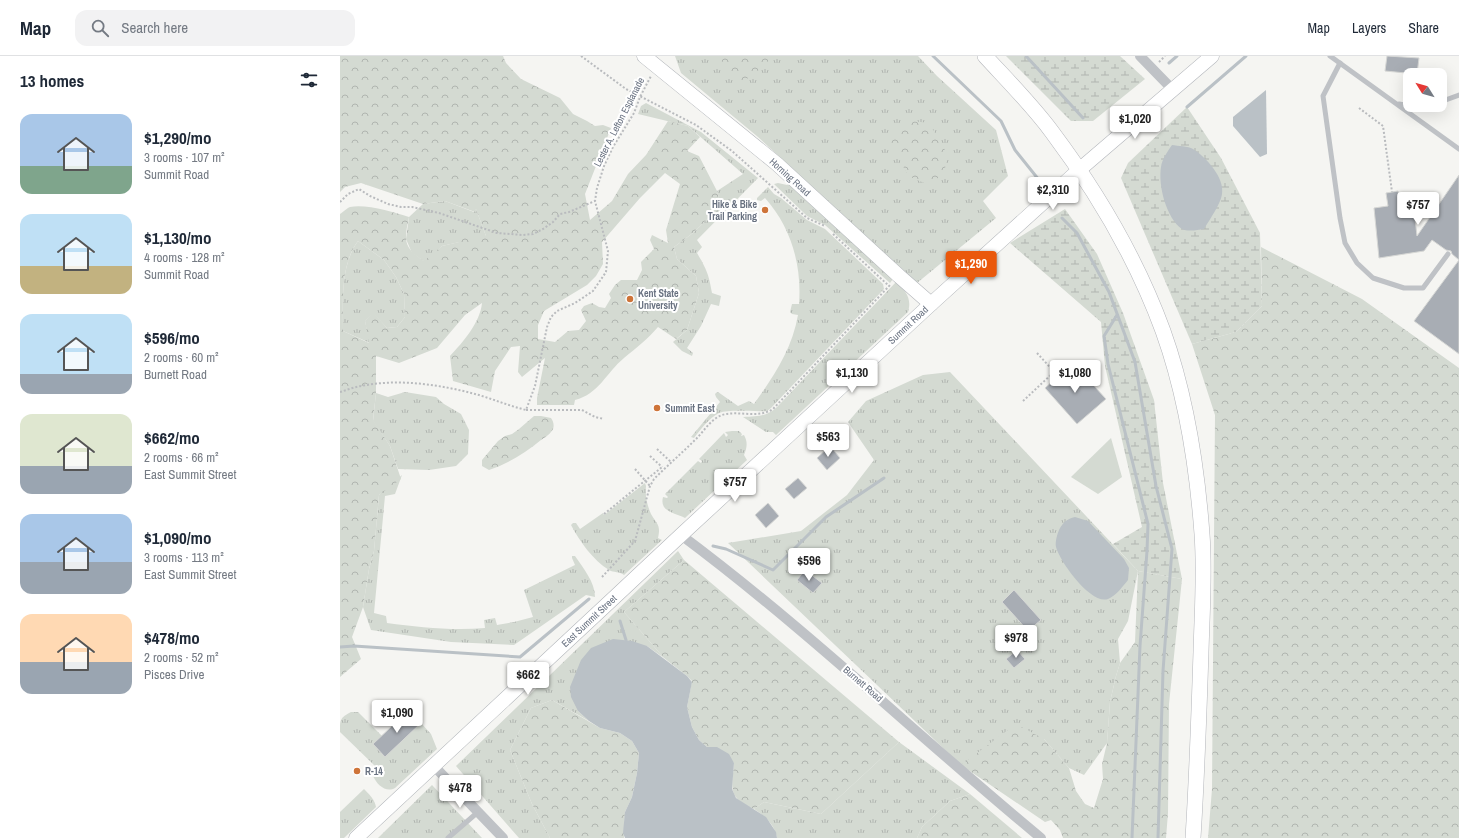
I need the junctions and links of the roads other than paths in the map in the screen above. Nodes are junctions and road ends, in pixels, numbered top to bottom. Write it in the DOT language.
graph roads {
  1 [pos="644,56"];
  2 [pos="985,56"];
  3 [pos="1140,56"];
  4 [pos="1212,56"];
  5 [pos="1330,56"];
  6 [pos="1340,63"];
  7 [pos="1173,90"];
  8 [pos="1459,95"];
  9 [pos="1447,99"];
  10 [pos="1396,103"];
  11 [pos="1403,104"];
  12 [pos="1459,149"];
  13 [pos="1079,170"];
  14 [pos="1448,254"];
  15 [pos="931,304"];
  16 [pos="681,535"];
  17 [pos="434,766"];
  18 [pos="478,812"];
  19 [pos="356,838"];
  20 [pos="448,838"];
  21 [pos="503,838"];
  22 [pos="1042,838"];
  23 [pos="1193,838"];
  1 -- 15 [label="main road, Horning Road"];
  2 -- 13 [label="main road"];
  3 -- 7 [label="street"];
  4 -- 7 [label="main road, Summit Road"];
  5 -- 6 [label="lane"];
  6 -- 10 [label="lane"];
  6 -- 14 [label="lane"];
  7 -- 13 [label="main road, Summit Road"];
  8 -- 9 [label="lane"];
  10 -- 11 [label="lane"];
  10 -- 12 [label="lane"];
  13 -- 15 [label="main road, Summit Road"];
  13 -- 23 [label="main road"];
  15 -- 16 [label="main road, Summit Road"];
  16 -- 17 [label="main road, East Summit Street"];
  16 -- 22 [label="street, Burnett Road"];
  17 -- 18 [label="street"];
  17 -- 19 [label="main road, East Summit Street"];
  18 -- 20 [label="lane"];
  18 -- 21 [label="street"];
}
